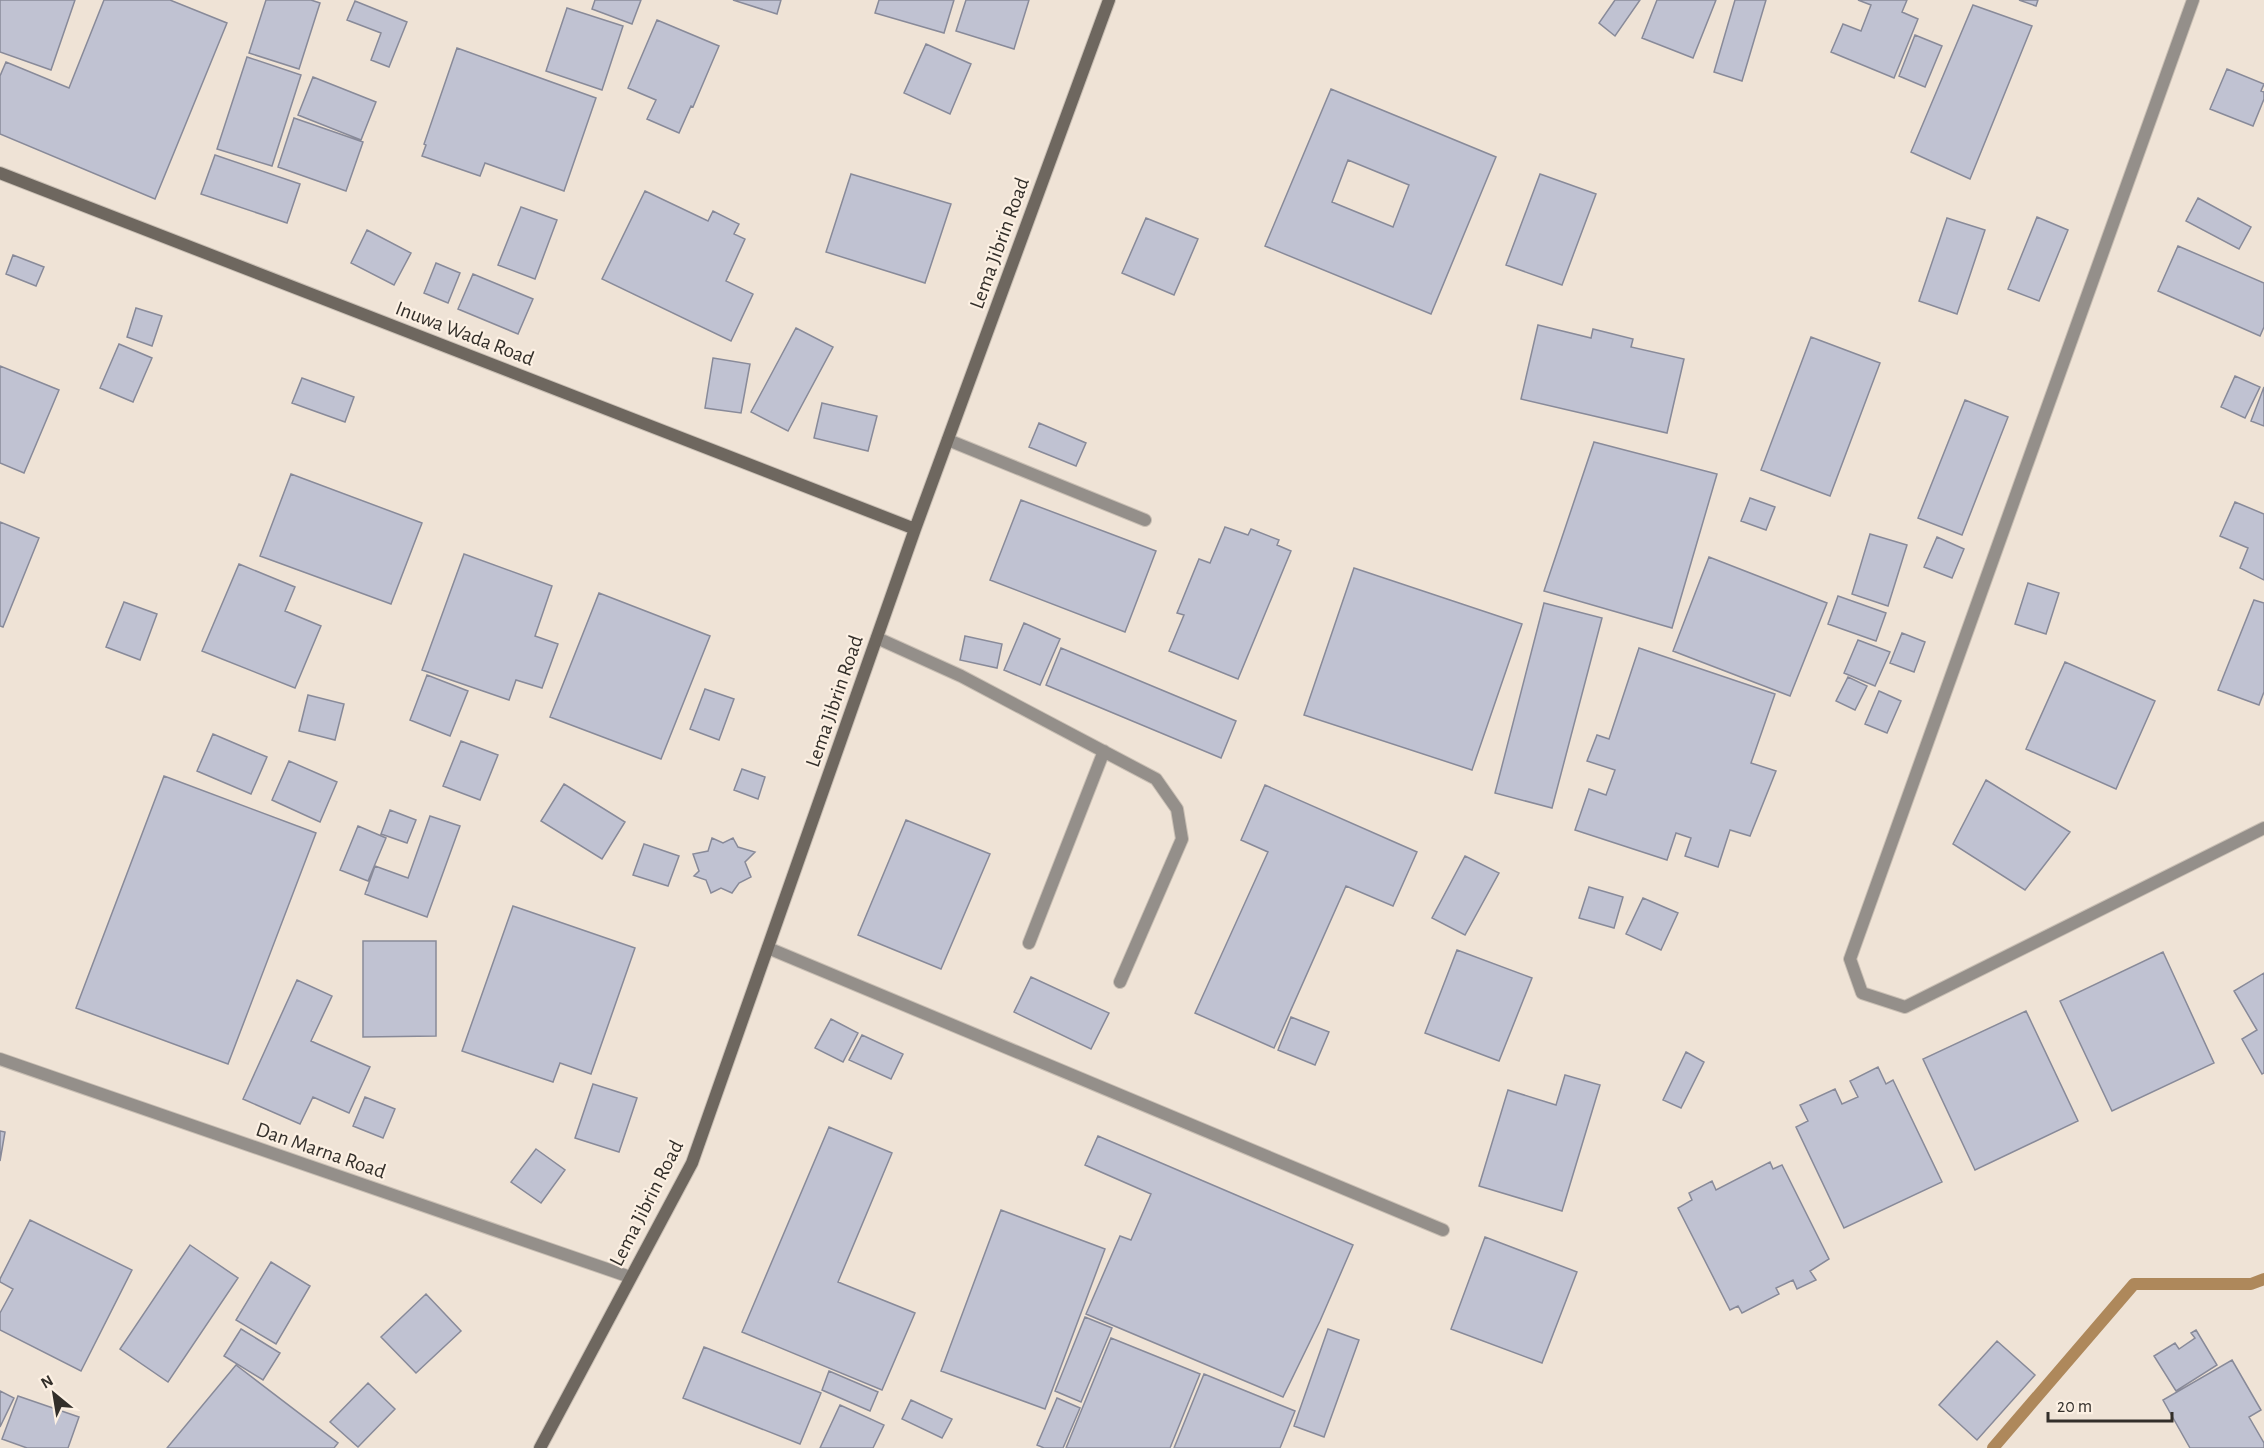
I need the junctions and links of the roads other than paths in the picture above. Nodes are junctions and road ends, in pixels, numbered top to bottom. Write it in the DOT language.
graph roads {
  1 [pos="1109,0"];
  2 [pos="2193,0"];
  3 [pos="0,173"];
  4 [pos="948,440"];
  5 [pos="1146,520"];
  6 [pos="915,529"];
  7 [pos="877,638"];
  8 [pos="1104,751"];
  9 [pos="2264,828"];
  10 [pos="1029,943"];
  11 [pos="768,948"];
  12 [pos="1120,982"];
  13 [pos="0,1059"];
  14 [pos="1443,1230"];
  15 [pos="630,1278"];
  16 [pos="540,1448"];
  1 -- 4 [label="street, Lema Jibrin Road"];
  2 -- 9 [label="street"];
  3 -- 6 [label="street, Inuwa Wada Road"];
  4 -- 5 [label="street"];
  4 -- 6 [label="street, Lema Jibrin Road"];
  6 -- 7 [label="street, Lema Jibrin Road"];
  7 -- 8 [label="street"];
  7 -- 11 [label="street, Lema Jibrin Road"];
  8 -- 10 [label="street"];
  8 -- 12 [label="street"];
  11 -- 14 [label="street"];
  11 -- 15 [label="street, Lema Jibrin Road"];
  13 -- 15 [label="street, Dan Marna Road"];
  15 -- 16 [label="street, Lema Jibrin Road"];
}
